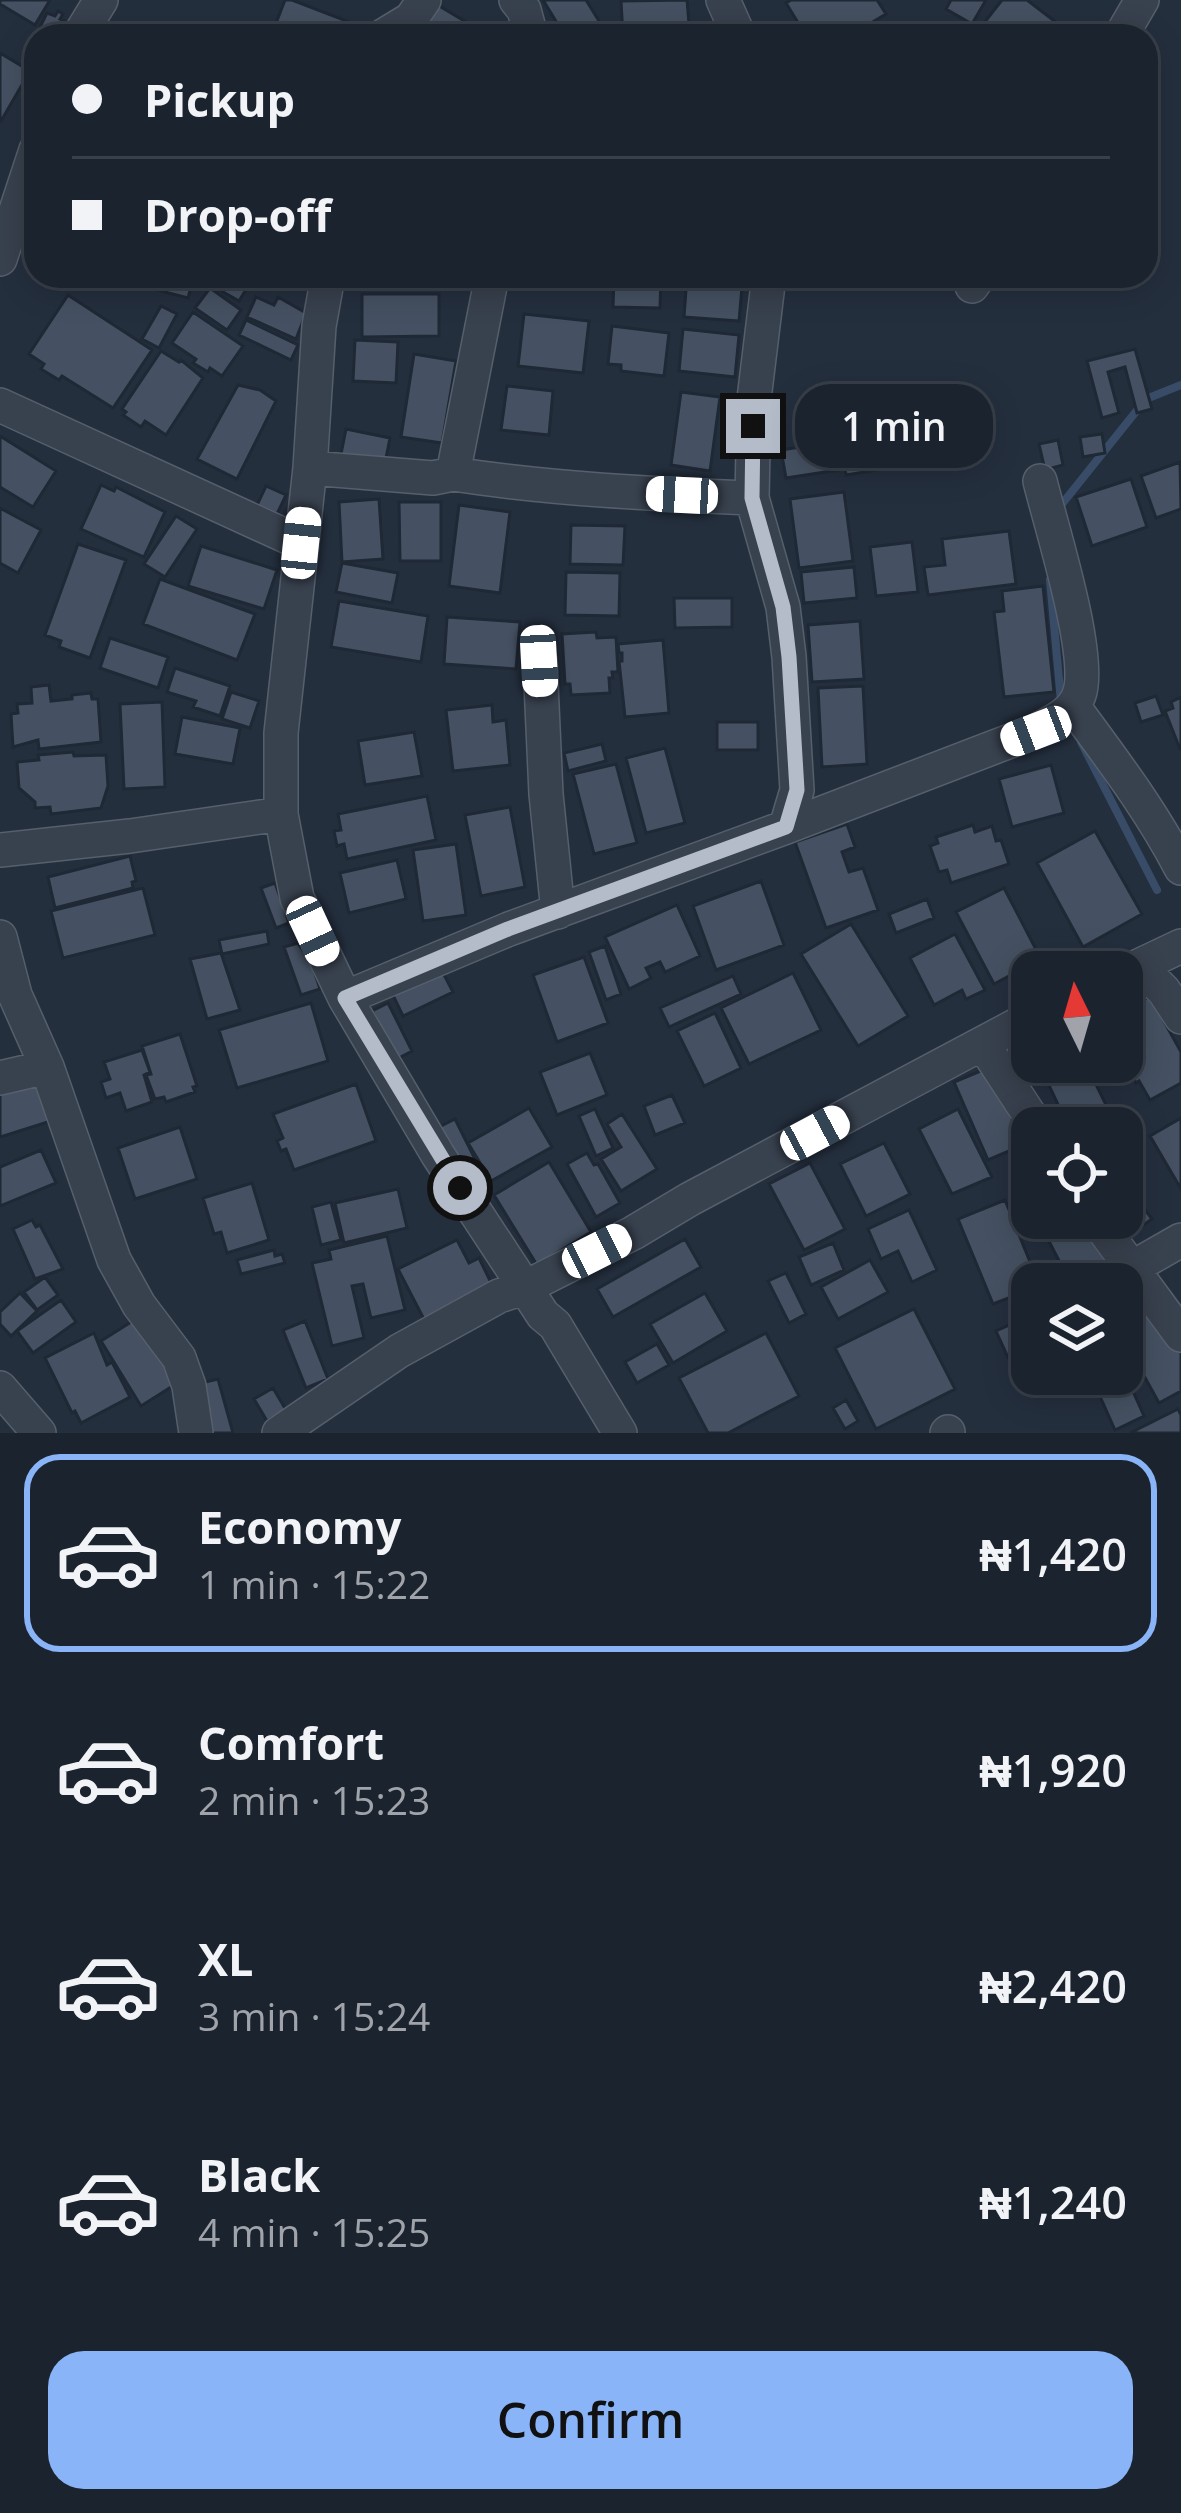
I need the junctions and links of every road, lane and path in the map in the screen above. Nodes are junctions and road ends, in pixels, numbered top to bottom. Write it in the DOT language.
graph roads {
  1 [pos="424,0"];
  2 [pos="403,24"];
  3 [pos="24,187"];
  4 [pos="0,260"];
  5 [pos="326,288"];
  6 [pos="490,288"];
  7 [pos="768,288"];
  8 [pos="0,405"];
  9 [pos="310,467"];
  10 [pos="453,474"];
  11 [pos="1040,482"];
  12 [pos="752,498"];
  13 [pos="301,543"];
  14 [pos="539,661"];
  15 [pos="1073,706"];
  16 [pos="281,814"];
  17 [pos="786,827"];
  18 [pos="0,850"];
  19 [pos="1181,868"];
  20 [pos="559,912"];
  21 [pos="0,937"];
  22 [pos="1181,946"];
  23 [pos="1143,964"];
  24 [pos="1143,978"];
  25 [pos="345,998"];
  26 [pos="1181,1018"];
  27 [pos="1011,1029"];
  28 [pos="982,1045"];
  29 [pos="47,1067"];
  30 [pos="0,1078"];
  31 [pos="1025,1107"];
  32 [pos="1181,1240"];
  33 [pos="1141,1263"];
  34 [pos="1143,1283"];
  35 [pos="526,1287"];
  36 [pos="1181,1335"];
  37 [pos="0,1388"];
  38 [pos="39,1433"];
  39 [pos="196,1433"];
  40 [pos="279,1433"];
  41 [pos="620,1433"];
  1 -- 2 [label="street"];
  3 -- 4 [label="street"];
  5 -- 9 [label="street"];
  6 -- 10 [label="street"];
  7 -- 12 [label="street"];
  8 -- 13 [label="street"];
  9 -- 10 [label="street"];
  9 -- 13 [label="street"];
  10 -- 12 [label="street"];
  11 -- 15 [label="street"];
  12 -- 17 [label="street"];
  13 -- 16 [label="street"];
  14 -- 20 [label="street"];
  15 -- 17 [label="street"];
  15 -- 19 [label="street"];
  16 -- 18 [label="street"];
  16 -- 25 [label="street"];
  17 -- 20 [label="street"];
  20 -- 25 [label="street"];
  21 -- 29 [label="street"];
  22 -- 23 [label="street"];
  24 -- 26 [label="street"];
  25 -- 35 [label="street"];
  27 -- 28 [label="street"];
  28 -- 31 [label="street"];
  28 -- 35 [label="street"];
  29 -- 30 [label="street"];
  29 -- 39 [label="street"];
  32 -- 33 [label="street"];
  34 -- 36 [label="street"];
  35 -- 40 [label="street"];
  35 -- 41 [label="street"];
  37 -- 38 [label="street"];
}
